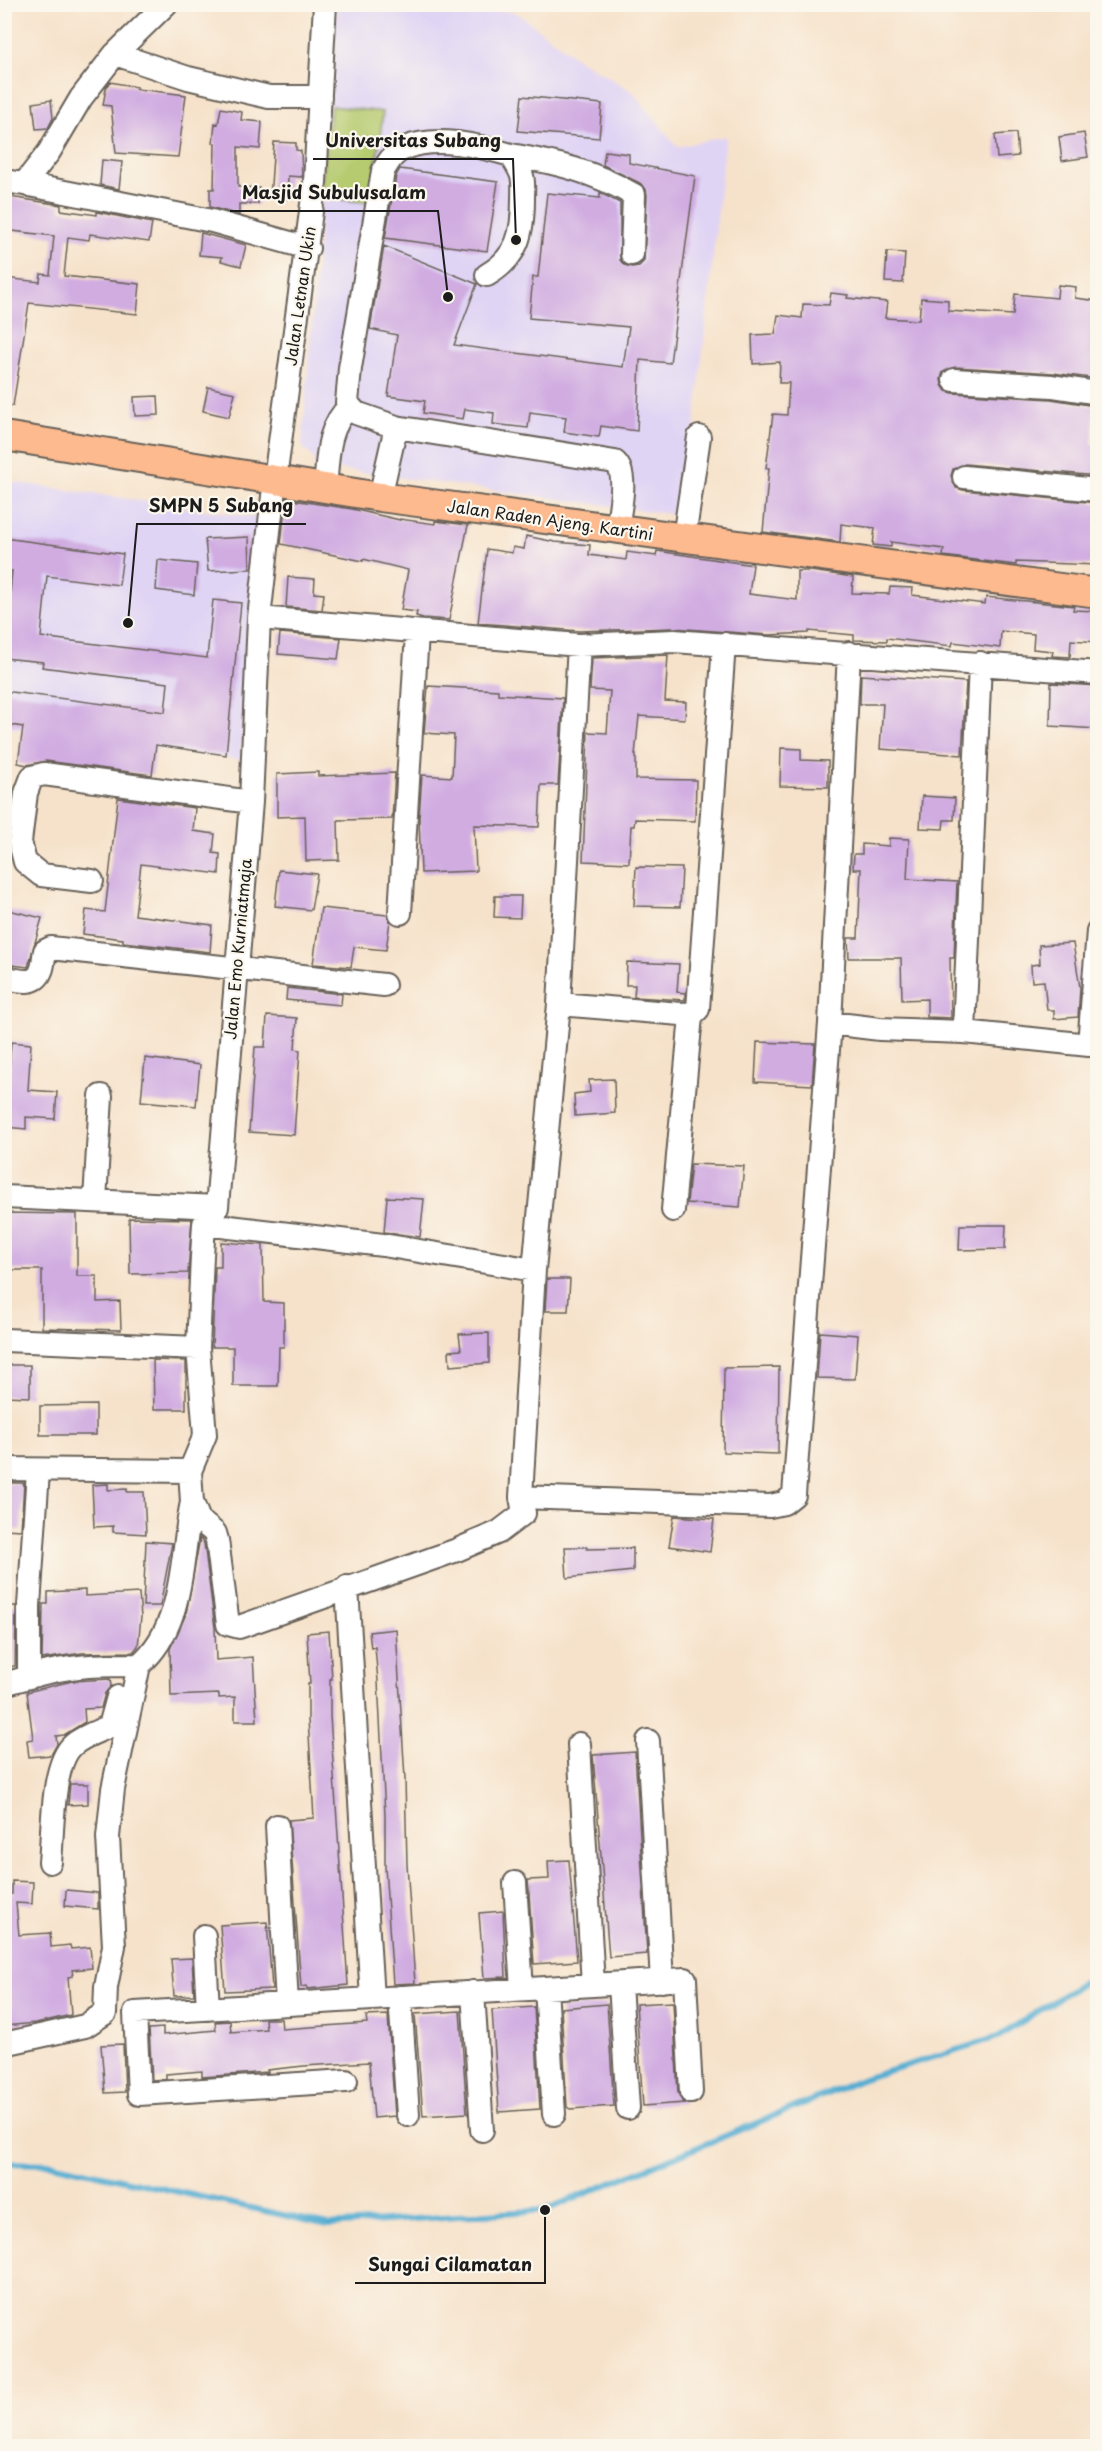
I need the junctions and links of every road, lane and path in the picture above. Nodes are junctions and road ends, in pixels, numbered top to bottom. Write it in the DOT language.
graph roads {
  1 [pos="166,4"];
  2 [pos="325,4"];
  3 [pos="115,54"];
  4 [pos="320,97"];
  5 [pos="511,155"];
  6 [pos="14,184"];
  7 [pos="308,248"];
  8 [pos="632,254"];
  9 [pos="487,275"];
  10 [pos="954,380"];
  11 [pos="1098,393"];
  12 [pos="350,406"];
  13 [pos="396,427"];
  14 [pos="4,436"];
  15 [pos="699,437"];
  16 [pos="964,477"];
  17 [pos="275,479"];
  18 [pos="324,489"];
  19 [pos="1098,490"];
  20 [pos="380,497"];
  21 [pos="617,529"];
  22 [pos="684,538"];
  23 [pos="1098,593"];
  24 [pos="260,618"];
  25 [pos="417,633"];
  26 [pos="724,644"];
  27 [pos="579,645"];
  28 [pos="849,653"];
  29 [pos="980,663"];
  30 [pos="1098,673"];
  31 [pos="250,802"];
  32 [pos="92,881"];
  33 [pos="400,913"];
  34 [pos="1098,931"];
  35 [pos="236,970"];
  36 [pos="4,977"];
  37 [pos="384,985"];
  38 [pos="559,1004"];
  39 [pos="691,1016"];
  40 [pos="830,1023"];
  41 [pos="964,1032"];
  42 [pos="1093,1045"];
  43 [pos="101,1096"];
  44 [pos="4,1197"];
  45 [pos="95,1201"];
  46 [pos="673,1210"];
  47 [pos="211,1215"];
  48 [pos="534,1270"];
  49 [pos="4,1340"];
  50 [pos="198,1348"];
  51 [pos="4,1469"];
  52 [pos="38,1471"];
  53 [pos="190,1471"];
  54 [pos="521,1497"];
  55 [pos="192,1502"];
  56 [pos="347,1587"];
  57 [pos="139,1665"];
  58 [pos="29,1677"];
  59 [pos="4,1684"];
  60 [pos="648,1741"];
  61 [pos="579,1744"];
  62 [pos="277,1826"];
  63 [pos="50,1862"];
  64 [pos="515,1883"];
  65 [pos="204,1936"];
  66 [pos="662,1981"];
  67 [pos="620,1984"];
  68 [pos="593,1985"];
  69 [pos="546,1988"];
  70 [pos="522,1989"];
  71 [pos="473,1992"];
  72 [pos="400,1997"];
  73 [pos="372,1999"];
  74 [pos="287,2004"];
  75 [pos="208,2009"];
  76 [pos="4,2044"];
  77 [pos="345,2081"];
  78 [pos="691,2092"];
  79 [pos="628,2108"];
  80 [pos="554,2114"];
  81 [pos="408,2115"];
  82 [pos="482,2130"];
  1 -- 3 [label="street"];
  2 -- 4 [label="street, Jalan Letnan Ukin"];
  3 -- 4 [label="street"];
  3 -- 6 [label="street"];
  4 -- 7 [label="street, Jalan Letnan Ukin"];
  5 -- 8 [label="street"];
  5 -- 9 [label="street"];
  5 -- 12 [label="street"];
  6 -- 7 [label="street"];
  7 -- 17 [label="street, Jalan Letnan Ukin"];
  10 -- 11 [label="street"];
  12 -- 13 [label="street"];
  12 -- 18 [label="street"];
  13 -- 20 [label="street"];
  13 -- 21 [label="street"];
  14 -- 17 [label="main road, Jalan Raden Ajeng. Kartini"];
  15 -- 22 [label="street"];
  16 -- 19 [label="street"];
  17 -- 18 [label="main road, Jalan Raden Ajeng. Kartini"];
  17 -- 24 [label="street, Jalan Emo Kurniatmaja"];
  18 -- 20 [label="main road, Jalan Raden Ajeng. Kartini"];
  20 -- 21 [label="main road, Jalan Raden Ajeng. Kartini"];
  21 -- 22 [label="main road, Jalan Raden Ajeng. Kartini"];
  22 -- 23 [label="main road, Jalan Raden Ajeng. Kartini"];
  24 -- 25 [label="street"];
  24 -- 31 [label="street, Jalan Emo Kurniatmaja"];
  25 -- 27 [label="street"];
  25 -- 33 [label="street"];
  26 -- 27 [label="street"];
  26 -- 28 [label="street"];
  26 -- 39 [label="street"];
  27 -- 38 [label="street"];
  28 -- 29 [label="street"];
  28 -- 40 [label="street"];
  29 -- 30 [label="street"];
  29 -- 41 [label="street"];
  31 -- 32 [label="street"];
  31 -- 35 [label="street, Jalan Emo Kurniatmaja"];
  34 -- 42 [label="street"];
  35 -- 36 [label="street"];
  35 -- 37 [label="street"];
  35 -- 47 [label="street, Jalan Emo Kurniatmaja"];
  38 -- 39 [label="street"];
  38 -- 48 [label="street"];
  39 -- 46 [label="street"];
  40 -- 41 [label="street"];
  40 -- 54 [label="street"];
  41 -- 42 [label="street"];
  43 -- 45 [label="street"];
  44 -- 45 [label="street"];
  45 -- 47 [label="street"];
  47 -- 48 [label="street"];
  47 -- 50 [label="street, Jalan Emo Kurniatmaja"];
  48 -- 54 [label="street"];
  49 -- 50 [label="street"];
  50 -- 53 [label="street, Jalan Emo Kurniatmaja"];
  51 -- 52 [label="street"];
  52 -- 53 [label="street"];
  52 -- 58 [label="street"];
  53 -- 55 [label="street"];
  54 -- 56 [label="street"];
  55 -- 56 [label="street"];
  55 -- 57 [label="street"];
  56 -- 73 [label="street"];
  57 -- 58 [label="street"];
  57 -- 63 [label="street"];
  57 -- 76 [label="street"];
  58 -- 59 [label="street"];
  60 -- 66 [label="street"];
  61 -- 68 [label="street"];
  62 -- 74 [label="street"];
  64 -- 70 [label="street"];
  65 -- 75 [label="street"];
  66 -- 67 [label="street"];
  66 -- 78 [label="street"];
  67 -- 68 [label="street"];
  67 -- 79 [label="street"];
  68 -- 69 [label="street"];
  69 -- 70 [label="street"];
  69 -- 80 [label="street"];
  70 -- 71 [label="street"];
  71 -- 72 [label="street"];
  71 -- 82 [label="street"];
  72 -- 73 [label="street"];
  72 -- 81 [label="street"];
  73 -- 74 [label="street"];
  74 -- 75 [label="street"];
  75 -- 77 [label="street"];
}
